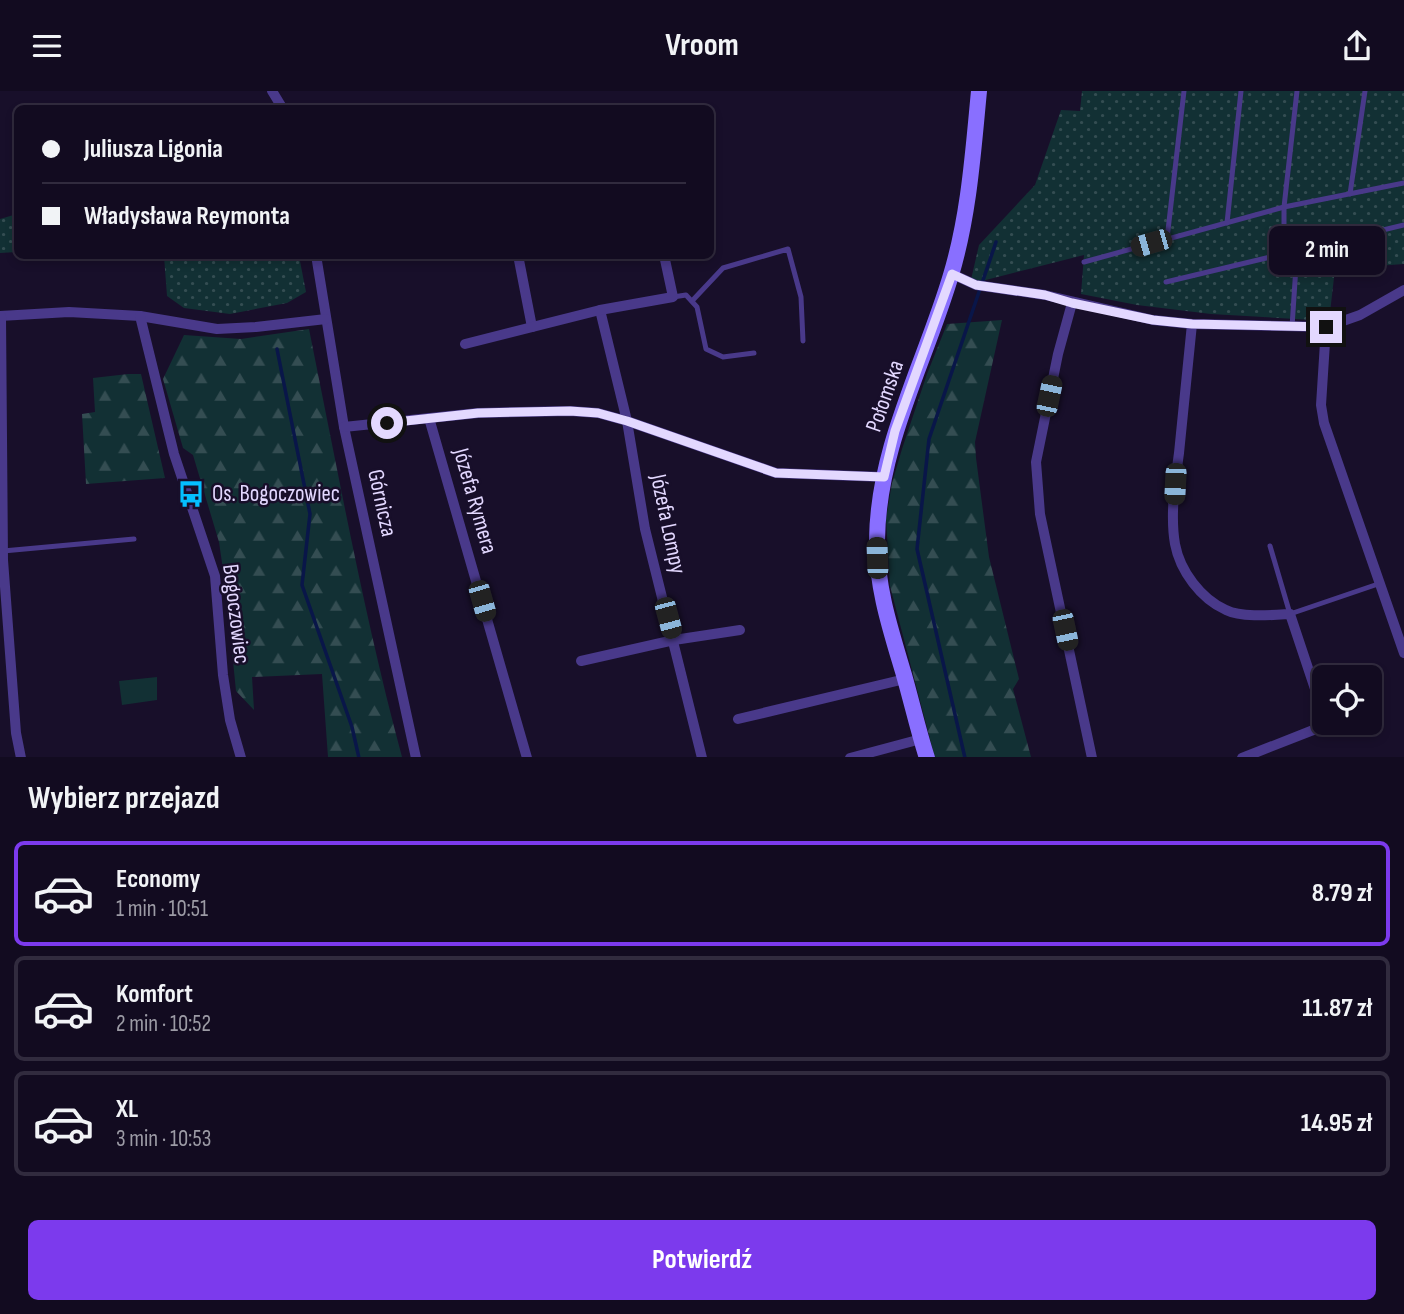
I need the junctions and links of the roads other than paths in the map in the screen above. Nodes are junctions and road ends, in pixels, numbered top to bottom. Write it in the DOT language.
graph roads {
  1 [pos="979,91"];
  2 [pos="1184,91"];
  3 [pos="1241,91"];
  4 [pos="1297,91"];
  5 [pos="1362,91"];
  6 [pos="1404,183"];
  7 [pos="1350,194"];
  8 [pos="1284,207"];
  9 [pos="1227,223"];
  10 [pos="1404,225"];
  11 [pos="1167,239"];
  12 [pos="1297,251"];
  13 [pos="1284,254"];
  14 [pos="317,259"];
  15 [pos="519,259"];
  16 [pos="665,259"];
  17 [pos="1084,262"];
  18 [pos="952,274"];
  19 [pos="1166,282"];
  20 [pos="1404,290"];
  21 [pos="673,297"];
  22 [pos="692,302"];
  23 [pos="1072,303"];
  24 [pos="600,310"];
  25 [pos="1,316"];
  26 [pos="140,316"];
  27 [pos="326,319"];
  28 [pos="1192,324"];
  29 [pos="532,327"];
  30 [pos="1292,327"];
  31 [pos="1326,327"];
  32 [pos="803,341"];
  33 [pos="466,344"];
  34 [pos="754,353"];
  35 [pos="429,418"];
  36 [pos="627,421"];
  37 [pos="344,427"];
  38 [pos="884,477"];
  39 [pos="134,539"];
  40 [pos="1270,546"];
  41 [pos="3,551"];
  42 [pos="1381,583"];
  43 [pos="1290,614"];
  44 [pos="740,631"];
  45 [pos="674,640"];
  46 [pos="1404,653"];
  47 [pos="581,661"];
  48 [pos="905,679"];
  49 [pos="1312,681"];
  50 [pos="738,719"];
  51 [pos="1312,730"];
  52 [pos="921,739"];
  53 [pos="22,757"];
  54 [pos="241,757"];
  55 [pos="416,757"];
  56 [pos="527,757"];
  57 [pos="702,757"];
  58 [pos="854,757"];
  59 [pos="927,757"];
  60 [pos="1092,757"];
  61 [pos="1245,757"];
  1 -- 18 [label="street, Połomska"];
  2 -- 11 [label="lane"];
  3 -- 9 [label="lane"];
  4 -- 8 [label="lane"];
  5 -- 7 [label="lane"];
  6 -- 7 [label="lane"];
  7 -- 8 [label="lane"];
  8 -- 9 [label="lane"];
  8 -- 13 [label="lane"];
  9 -- 11 [label="lane"];
  10 -- 12 [label="lane"];
  11 -- 17 [label="lane"];
  12 -- 13 [label="lane"];
  12 -- 30 [label="lane"];
  13 -- 19 [label="lane"];
  14 -- 27 [label="street, Górnicza"];
  15 -- 29 [label="street"];
  16 -- 21 [label="street"];
  18 -- 23 [label="street"];
  18 -- 38 [label="street, Połomska"];
  20 -- 31 [label="street"];
  21 -- 22 [label="lane"];
  21 -- 24 [label="street"];
  22 -- 32 [label="lane"];
  22 -- 34 [label="lane"];
  23 -- 28 [label="street"];
  23 -- 60 [label="street"];
  24 -- 29 [label="street"];
  24 -- 36 [label="street, Józefa Lompy"];
  25 -- 26 [label="street"];
  25 -- 41 [label="street"];
  26 -- 27 [label="street"];
  26 -- 54 [label="street, Bogoczowiec"];
  27 -- 37 [label="street, Górnicza"];
  28 -- 30 [label="street"];
  28 -- 43 [label="street"];
  29 -- 33 [label="street"];
  30 -- 31 [label="street"];
  31 -- 42 [label="street"];
  35 -- 36 [label="street"];
  35 -- 37 [label="street"];
  35 -- 56 [label="street, Józefa Rymera"];
  36 -- 38 [label="street"];
  36 -- 45 [label="street, Józefa Lompy"];
  37 -- 55 [label="street, Górnicza"];
  38 -- 48 [label="street, Połomska"];
  39 -- 41 [label="lane"];
  40 -- 43 [label="lane"];
  41 -- 53 [label="street"];
  42 -- 43 [label="lane"];
  42 -- 46 [label="street"];
  43 -- 49 [label="street"];
  44 -- 45 [label="street"];
  45 -- 47 [label="street"];
  45 -- 57 [label="street, Józefa Lompy"];
  48 -- 50 [label="street"];
  48 -- 52 [label="street, Połomska"];
  51 -- 61 [label="street"];
  52 -- 58 [label="street"];
  52 -- 59 [label="street, Połomska"];
}
